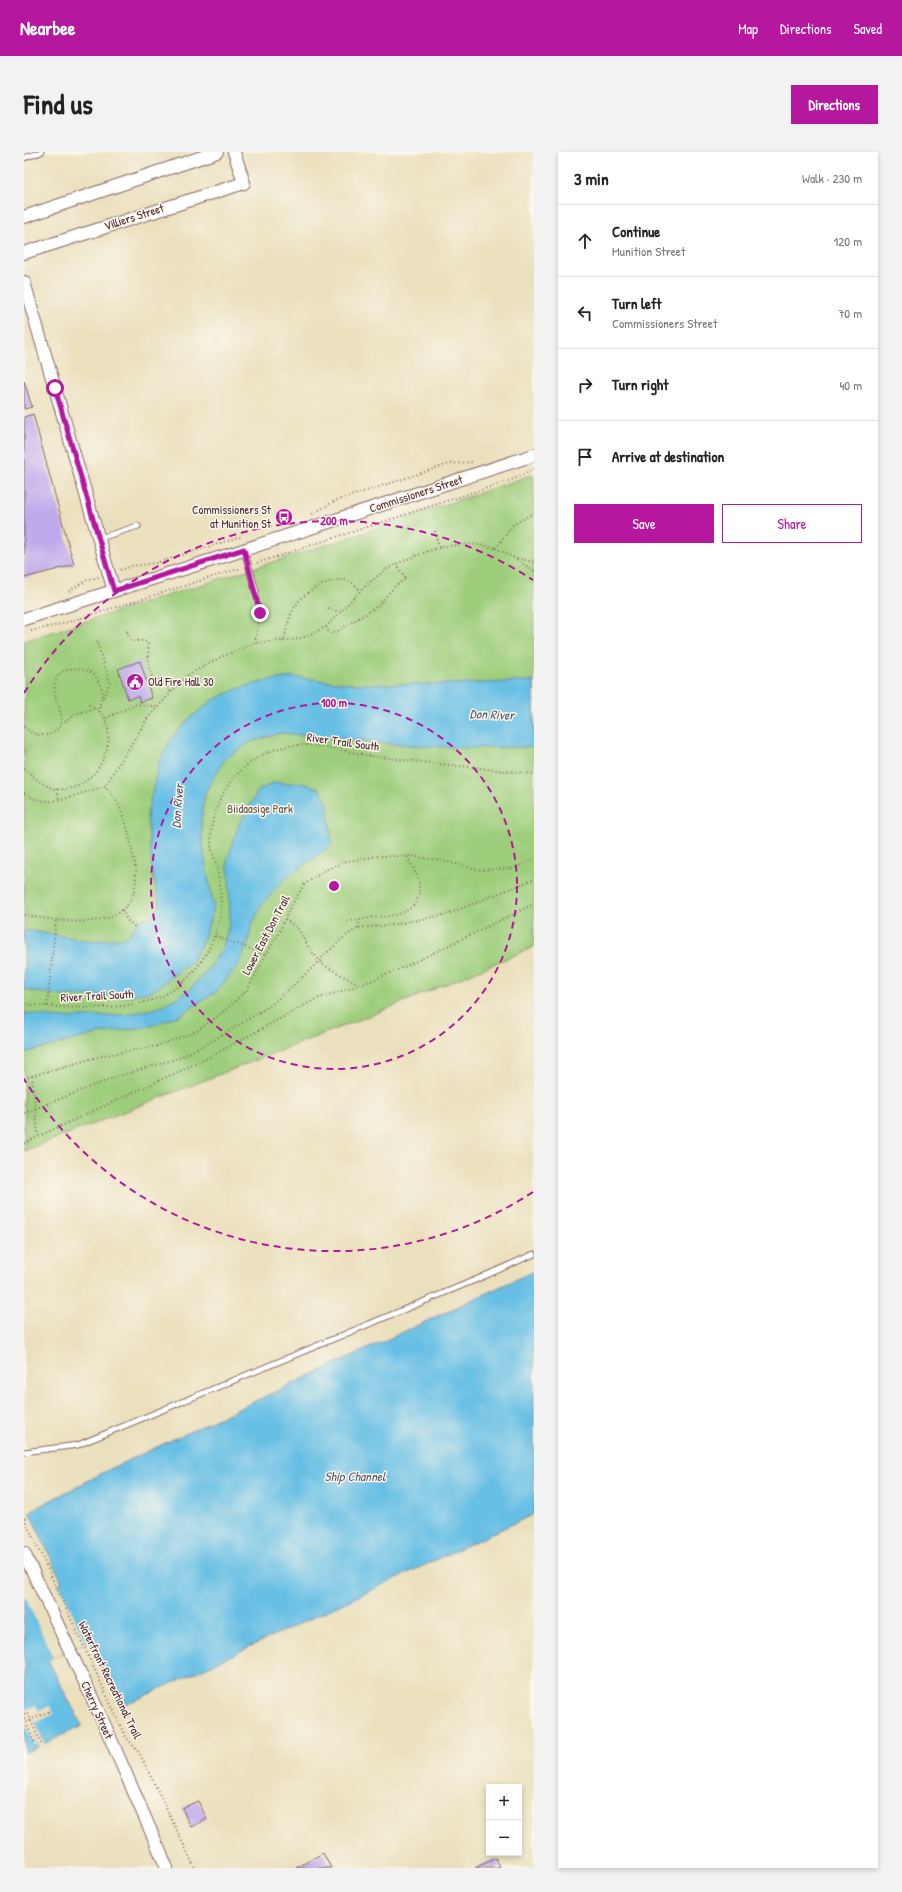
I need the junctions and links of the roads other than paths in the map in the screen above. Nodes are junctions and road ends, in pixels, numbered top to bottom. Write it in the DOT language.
graph roads {
  1 [pos="41,152"];
  2 [pos="217,152"];
  3 [pos="234,152"];
  4 [pos="24,158"];
  5 [pos="24,217"];
  6 [pos="24,253"];
  7 [pos="24,282"];
  8 [pos="534,455"];
  9 [pos="138,526"];
  10 [pos="99,539"];
  11 [pos="244,549"];
  12 [pos="114,591"];
  13 [pos="256,591"];
  14 [pos="24,619"];
  15 [pos="534,1254"];
  16 [pos="24,1452"];
  17 [pos="24,1554"];
  18 [pos="167,1868"];
  1 -- 4 [label="lane"];
  2 -- 5 [label="street"];
  3 -- 6 [label="street, Villiers Street"];
  7 -- 10 [label="street"];
  8 -- 11 [label="street, Commissioners Street"];
  9 -- 10 [label="lane"];
  10 -- 12 [label="street"];
  11 -- 12 [label="street, Commissioners Street"];
  11 -- 13 [label="lane"];
  12 -- 14 [label="street, Commissioners Street"];
  15 -- 16 [label="lane"];
  17 -- 18 [label="street, Cherry Street"];
}
